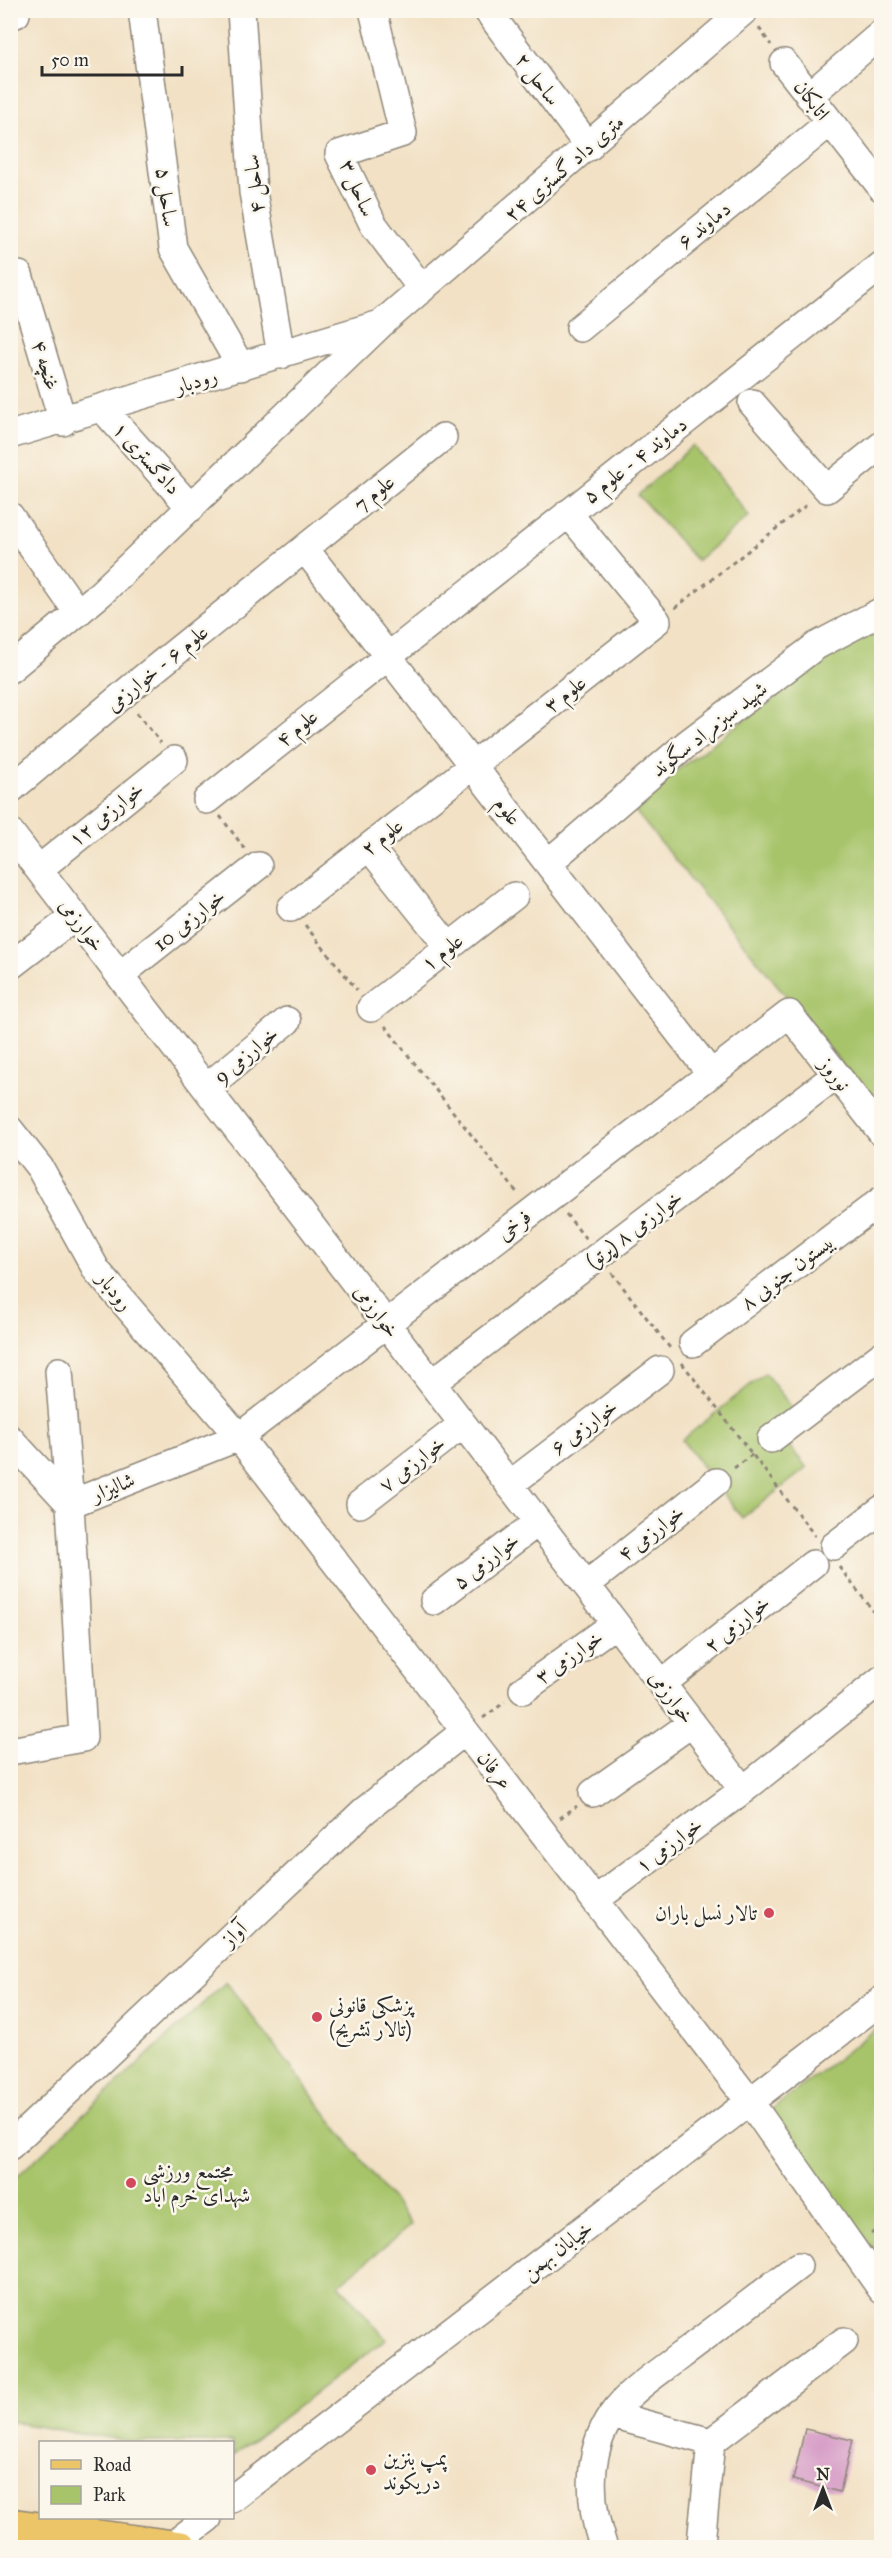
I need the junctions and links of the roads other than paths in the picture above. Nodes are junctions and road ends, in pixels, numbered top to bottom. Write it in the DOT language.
graph roads {
  1 [pos="142,10"];
  2 [pos="373,10"];
  3 [pos="487,10"];
  4 [pos="241,11"];
  5 [pos="749,15"];
  6 [pos="882,33"];
  7 [pos="784,63"];
  8 [pos="809,96"];
  9 [pos="829,123"];
  10 [pos="589,147"];
  11 [pos="882,188"];
  12 [pos="882,265"];
  13 [pos="19,275"];
  14 [pos="422,289"];
  15 [pos="381,324"];
  16 [pos="579,328"];
  17 [pos="280,355"];
  18 [pos="241,367"];
  19 [pos="752,403"];
  20 [pos="103,409"];
  21 [pos="63,422"];
  22 [pos="10,435"];
  23 [pos="443,437"];
  24 [pos="882,446"];
  25 [pos="190,508"];
  26 [pos="568,513"];
  27 [pos="10,516"];
  28 [pos="305,549"];
  29 [pos="882,610"];
  30 [pos="78,613"];
  31 [pos="387,655"];
  32 [pos="10,669"];
  33 [pos="174,760"];
  34 [pos="474,767"];
  35 [pos="10,790"];
  36 [pos="207,800"];
  37 [pos="10,832"];
  38 [pos="369,847"];
  39 [pos="549,864"];
  40 [pos="258,866"];
  41 [pos="39,869"];
  42 [pos="514,896"];
  43 [pos="291,908"];
  44 [pos="75,916"];
  45 [pos="449,947"];
  46 [pos="10,966"];
  47 [pos="120,975"];
  48 [pos="372,1008"];
  49 [pos="789,1014"];
  50 [pos="286,1022"];
  51 [pos="711,1074"];
  52 [pos="836,1075"];
  53 [pos="206,1088"];
  54 [pos="10,1130"];
  55 [pos="882,1133"];
  56 [pos="882,1200"];
  57 [pos="386,1323"];
  58 [pos="693,1343"];
  59 [pos="882,1355"];
  60 [pos="660,1370"];
  61 [pos="59,1371"];
  62 [pos="432,1383"];
  63 [pos="463,1424"];
  64 [pos="239,1437"];
  65 [pos="10,1439"];
  66 [pos="761,1447"];
  67 [pos="716,1482"];
  68 [pos="509,1485"];
  69 [pos="70,1504"];
  70 [pos="360,1504"];
  71 [pos="882,1509"];
  72 [pos="538,1522"];
  73 [pos="586,1585"];
  74 [pos="434,1601"];
  75 [pos="615,1624"];
  76 [pos="882,1679"];
  77 [pos="662,1684"];
  78 [pos="523,1690"];
  79 [pos="692,1723"];
  80 [pos="465,1731"];
  81 [pos="10,1751"];
  82 [pos="743,1790"];
  83 [pos="593,1793"];
  84 [pos="595,1900"];
  85 [pos="882,2000"];
  86 [pos="750,2102"];
  87 [pos="10,2146"];
  88 [pos="798,2266"];
  89 [pos="882,2290"];
  90 [pos="844,2341"];
  91 [pos="612,2415"];
  92 [pos="711,2442"];
  93 [pos="234,2497"];
  94 [pos="206,2519"];
  95 [pos="10,2525"];
  96 [pos="701,2543"];
  97 [pos="174,2547"];
  98 [pos="604,2547"];
  1 -- 18 [label="street, ساحل ۵"];
  2 -- 14 [label="street, ساحل ۳"];
  3 -- 10 [label="street, ساحل ۲"];
  4 -- 17 [label="street, ساحل ۴"];
  5 -- 10 [label="street, ۲۴ متری داد گستری"];
  6 -- 8 [label="street"];
  7 -- 8 [label="street, اتابکان"];
  8 -- 9 [label="street, اتابکان"];
  9 -- 11 [label="street, اتابکان"];
  9 -- 16 [label="street, دماوند ۶"];
  10 -- 14 [label="street, ۲۴ متری داد گستری"];
  12 -- 26 [label="street, دماوند ۴ - علوم ۵"];
  13 -- 21 [label="street, غنچه ۴"];
  14 -- 15 [label="street, ۲۴ متری داد گستری"];
  15 -- 17 [label="street, رودبار"];
  15 -- 25 [label="street, ۲۴ متری داد گستری"];
  17 -- 18 [label="street, رودبار"];
  18 -- 20 [label="street, رودبار"];
  19 -- 24 [label="street"];
  20 -- 21 [label="street, رودبار"];
  20 -- 25 [label="street, دادگستری ۱"];
  21 -- 22 [label="street, رودبار"];
  23 -- 28 [label="street, علوم 7"];
  25 -- 30 [label="street, ۲۴ متری داد گستری"];
  26 -- 31 [label="street, دماوند ۴ - علوم ۵"];
  26 -- 34 [label="street, علوم ۳"];
  27 -- 30 [label="street"];
  28 -- 31 [label="street, علوم"];
  28 -- 35 [label="street, علوم ۶ - خوارزمی"];
  29 -- 39 [label="street, شهید سبزمراد سگوند"];
  30 -- 32 [label="street, ۲۴ متری داد گستری"];
  31 -- 34 [label="street, علوم"];
  31 -- 36 [label="street, علوم ۴"];
  33 -- 41 [label="street, خوارزمی ۱۲"];
  34 -- 38 [label="street, علوم ۲"];
  34 -- 39 [label="street, علوم"];
  37 -- 41 [label="street, خوارزمی"];
  38 -- 43 [label="street, علوم ۲"];
  38 -- 45 [label="street"];
  39 -- 51 [label="street, علوم"];
  40 -- 47 [label="street, خوارزمی 10"];
  41 -- 44 [label="street, خوارزمی"];
  42 -- 45 [label="street, علوم ۱"];
  44 -- 46 [label="street"];
  44 -- 47 [label="street, خوارزمی"];
  45 -- 48 [label="street, علوم ۱"];
  47 -- 53 [label="street, خوارزمی"];
  49 -- 51 [label="street, فرخی"];
  49 -- 52 [label="street, نوروز"];
  50 -- 53 [label="street, خوارزمی 9"];
  51 -- 57 [label="street, فرخی"];
  52 -- 55 [label="street, نوروز"];
  52 -- 62 [label="street, خوارزمی ۸ (پرتو)"];
  53 -- 57 [label="street, خوارزمی"];
  54 -- 64 [label="street, رودبار"];
  56 -- 58 [label="street, بیستون جنوبی ۸"];
  57 -- 62 [label="street, خوارزمی"];
  57 -- 64 [label="street, فرخی"];
  59 -- 66 [label="street"];
  60 -- 68 [label="street, خوارزمی ۶"];
  61 -- 69 [label="street"];
  62 -- 63 [label="street, خوارزمی"];
  63 -- 68 [label="street, خوارزمی"];
  63 -- 70 [label="street, خوارزمی ۷"];
  64 -- 69 [label="street, شالیزار"];
  64 -- 80 [label="street, عرفان"];
  65 -- 69 [label="street, شالیزار"];
  67 -- 73 [label="street, خوارزمی ۴"];
  68 -- 72 [label="street, خوارزمی"];
  69 -- 81 [label="street"];
  71 -- 77 [label="street, خوارزمی ۲"];
  72 -- 73 [label="street, خوارزمی"];
  72 -- 74 [label="street, خوارزمی ۵"];
  73 -- 75 [label="street, خوارزمی"];
  75 -- 77 [label="street, خوارزمی"];
  75 -- 78 [label="street, خوارزمی ۳"];
  76 -- 82 [label="street, خوارزمی ۱"];
  77 -- 79 [label="street, خوارزمی"];
  79 -- 82 [label="street, خوارزمی"];
  79 -- 83 [label="street"];
  80 -- 84 [label="street, عرفان"];
  80 -- 87 [label="street, آواز"];
  82 -- 84 [label="street, خوارزمی ۱"];
  84 -- 86 [label="street, عرفان"];
  85 -- 86 [label="street, خیابان بهمن"];
  86 -- 89 [label="street, عرفان"];
  86 -- 93 [label="street, خیابان بهمن"];
  88 -- 91 [label="street"];
  90 -- 92 [label="street"];
  91 -- 92 [label="street"];
  91 -- 98 [label="street"];
  92 -- 96 [label="street"];
  94 -- 97 [label="street"];
  95 -- 97 [label="main road"];
}
